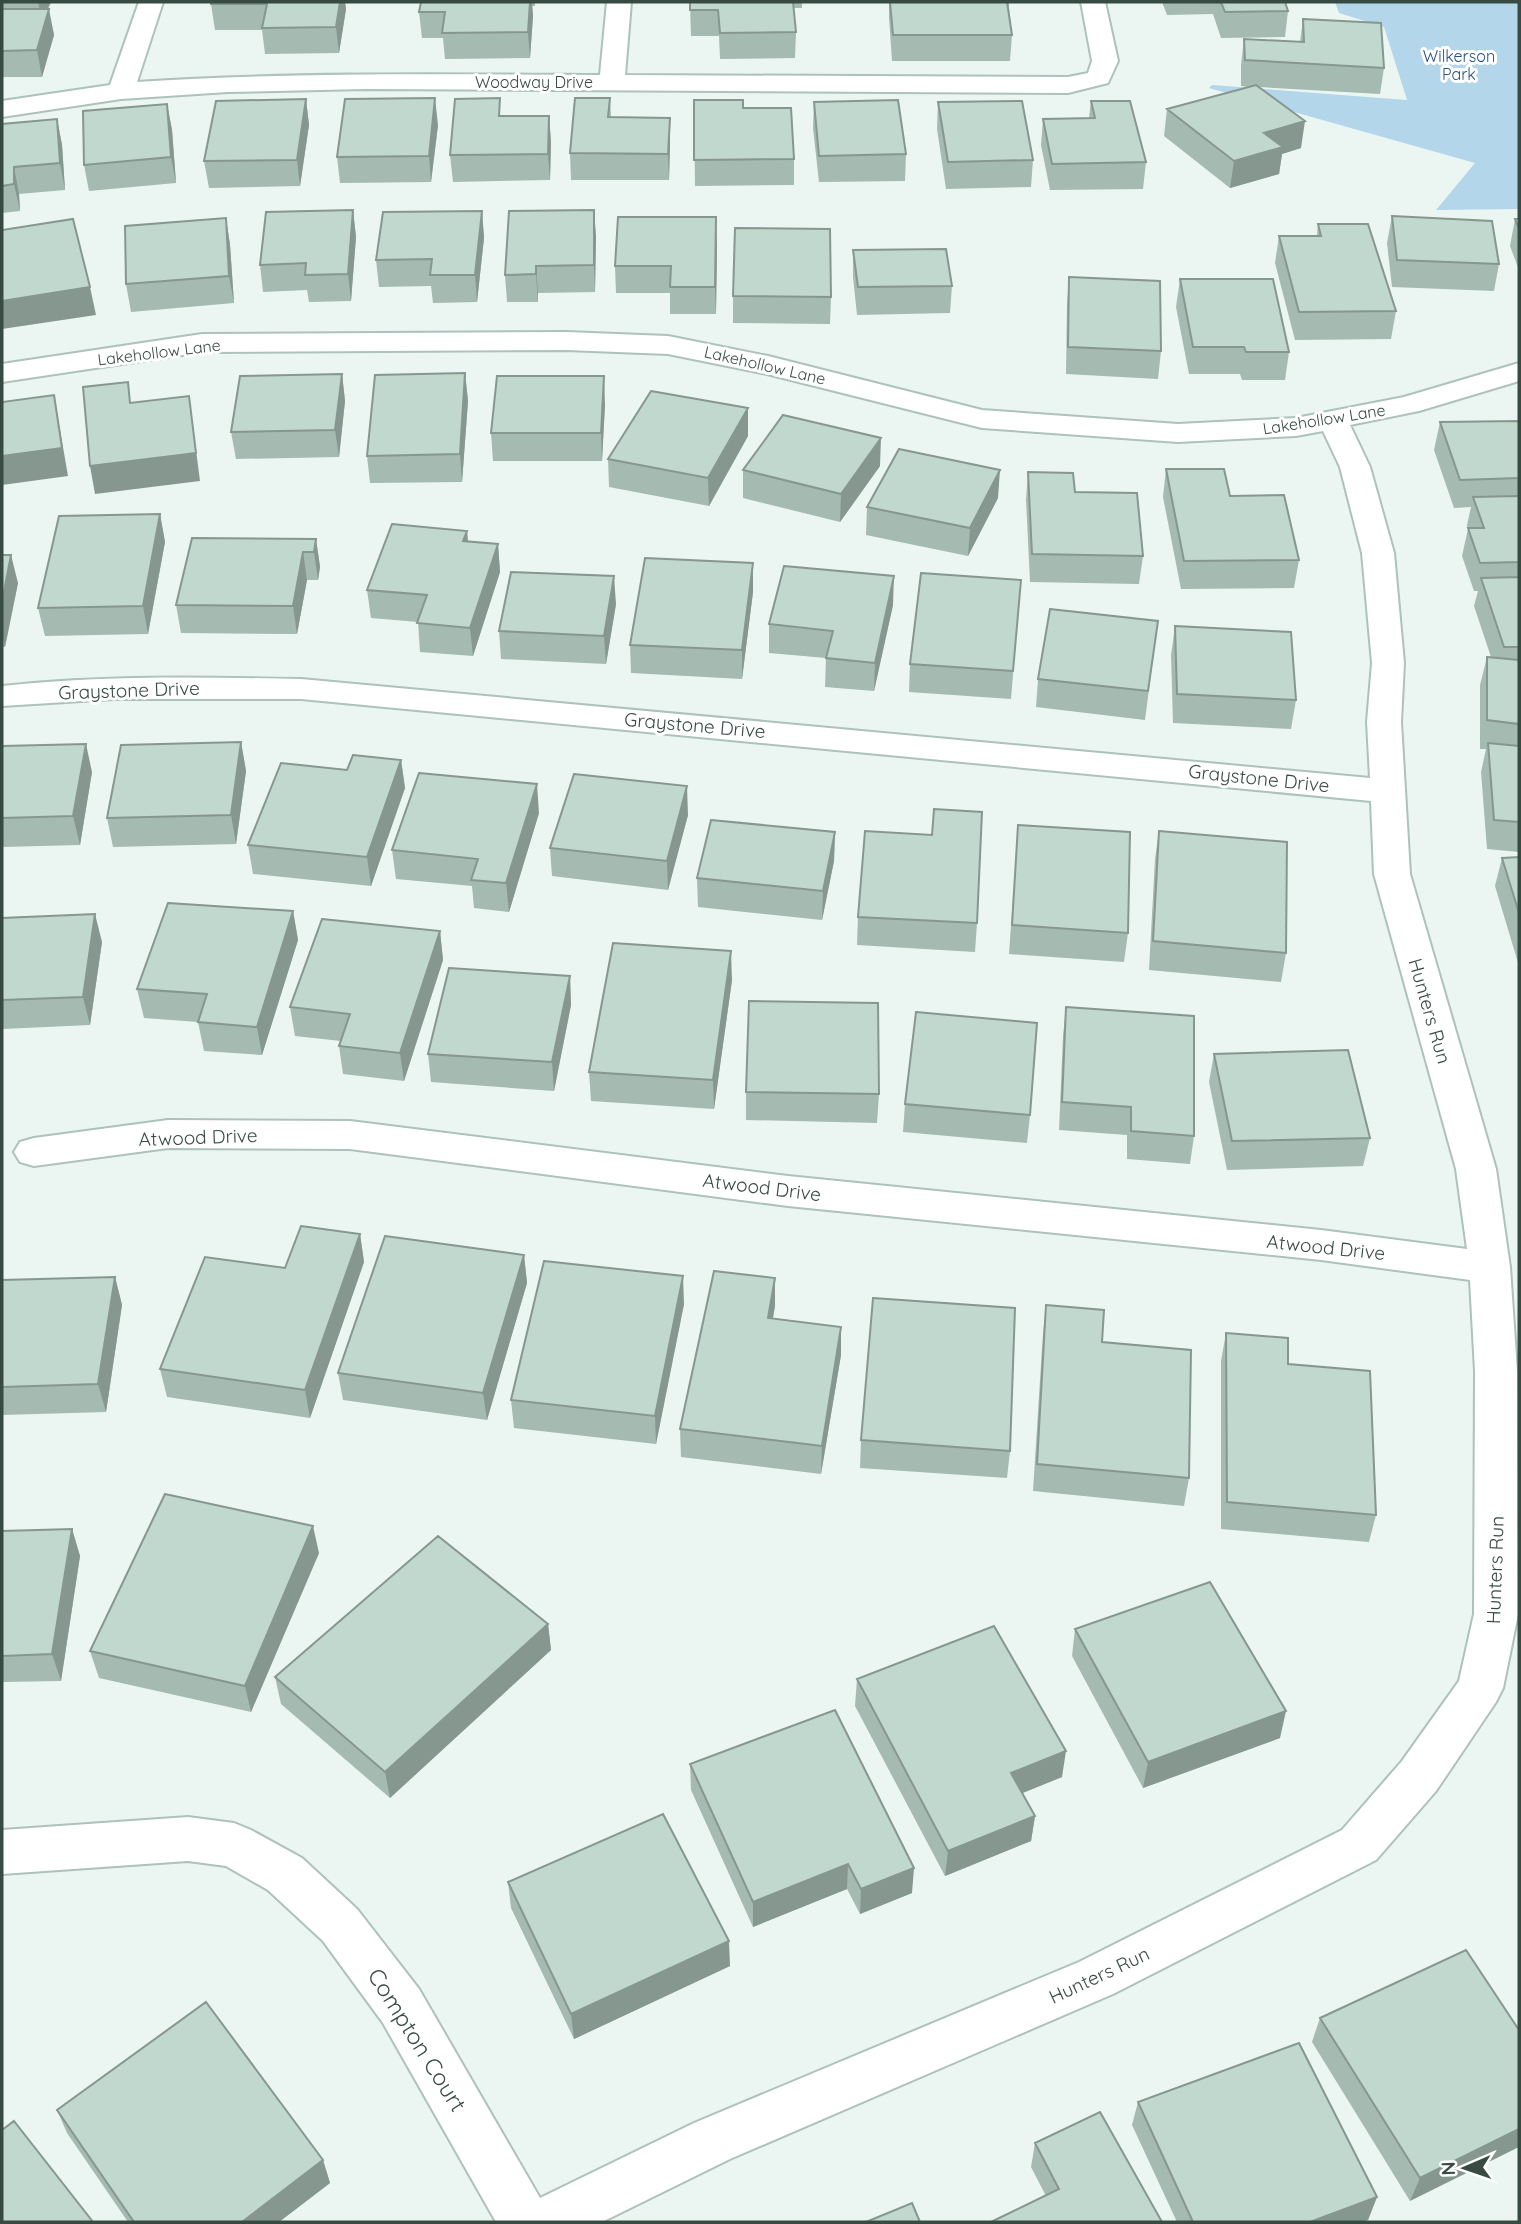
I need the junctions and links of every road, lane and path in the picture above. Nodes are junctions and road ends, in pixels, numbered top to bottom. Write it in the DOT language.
graph roads {
  1 [pos="150,2"];
  2 [pos="619,2"];
  3 [pos="1093,2"];
  4 [pos="612,83"];
  5 [pos="121,91"];
  6 [pos="2,109"];
  7 [pos="1519,372"];
  8 [pos="2,373"];
  9 [pos="1333,420"];
  10 [pos="2,696"];
  11 [pos="1386,791"];
  12 [pos="34,1152"];
  13 [pos="1490,1267"];
  14 [pos="2,1853"];
  15 [pos="525,2222"];
  16 [pos="547,2222"];
  1 -- 5 [label="street"];
  2 -- 4 [label="street"];
  3 -- 4 [label="street, Woodway Drive"];
  4 -- 5 [label="street, Woodway Drive"];
  5 -- 6 [label="street, Woodway Drive"];
  7 -- 9 [label="street, Lakehollow Lane"];
  8 -- 9 [label="street, Lakehollow Lane"];
  9 -- 11 [label="street, Hunters Run"];
  10 -- 11 [label="street, Graystone Drive"];
  11 -- 13 [label="street, Hunters Run"];
  12 -- 13 [label="street, Atwood Drive"];
  13 -- 16 [label="street, Hunters Run"];
  14 -- 15 [label="street, Compton Court"];
}
